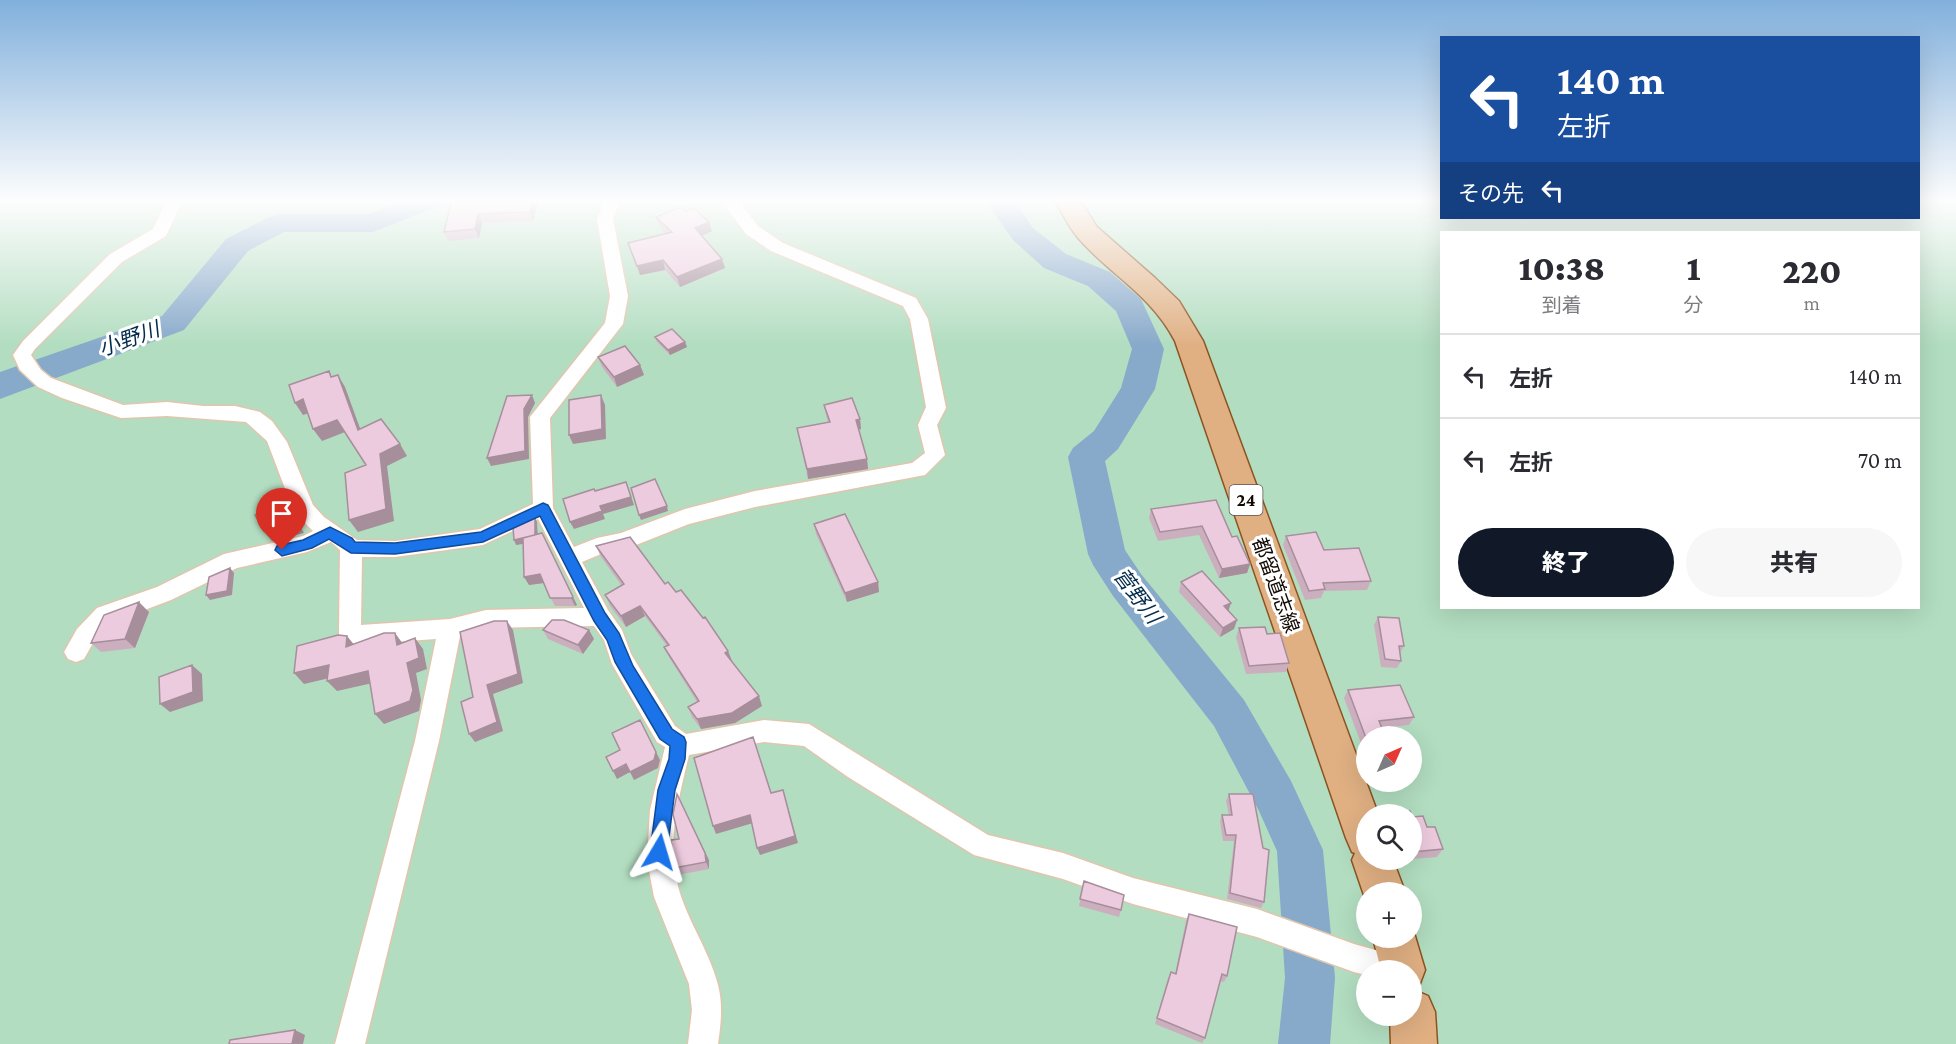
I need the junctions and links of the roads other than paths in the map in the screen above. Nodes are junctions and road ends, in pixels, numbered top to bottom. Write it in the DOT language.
graph roads {
  1 [pos="133,248"];
  2 [pos="610,248"];
  3 [pos="779,248"];
  4 [pos="1104,248"];
  5 [pos="543,508"];
  6 [pos="330,533"];
  7 [pos="351,548"];
  8 [pos="571,558"];
  9 [pos="600,617"];
  10 [pos="450,629"];
  11 [pos="76,652"];
  12 [pos="678,742"];
  13 [pos="1356,810"];
  14 [pos="1362,960"];
  15 [pos="1413,1026"];
  16 [pos="350,1044"];
  17 [pos="703,1044"];
  18 [pos="1414,1044"];
  1 -- 6 [label="street"];
  2 -- 5 [label="street"];
  3 -- 8 [label="street"];
  4 -- 13 [label="main road, 都留道志線 / 24"];
  5 -- 7 [label="street"];
  5 -- 8 [label="street"];
  6 -- 7 [label="street"];
  6 -- 11 [label="street"];
  7 -- 10 [label="street"];
  8 -- 9 [label="street"];
  9 -- 10 [label="street"];
  9 -- 12 [label="street"];
  10 -- 16 [label="street"];
  12 -- 14 [label="street"];
  12 -- 17 [label="street"];
  15 -- 18 [label="main road"];
}
